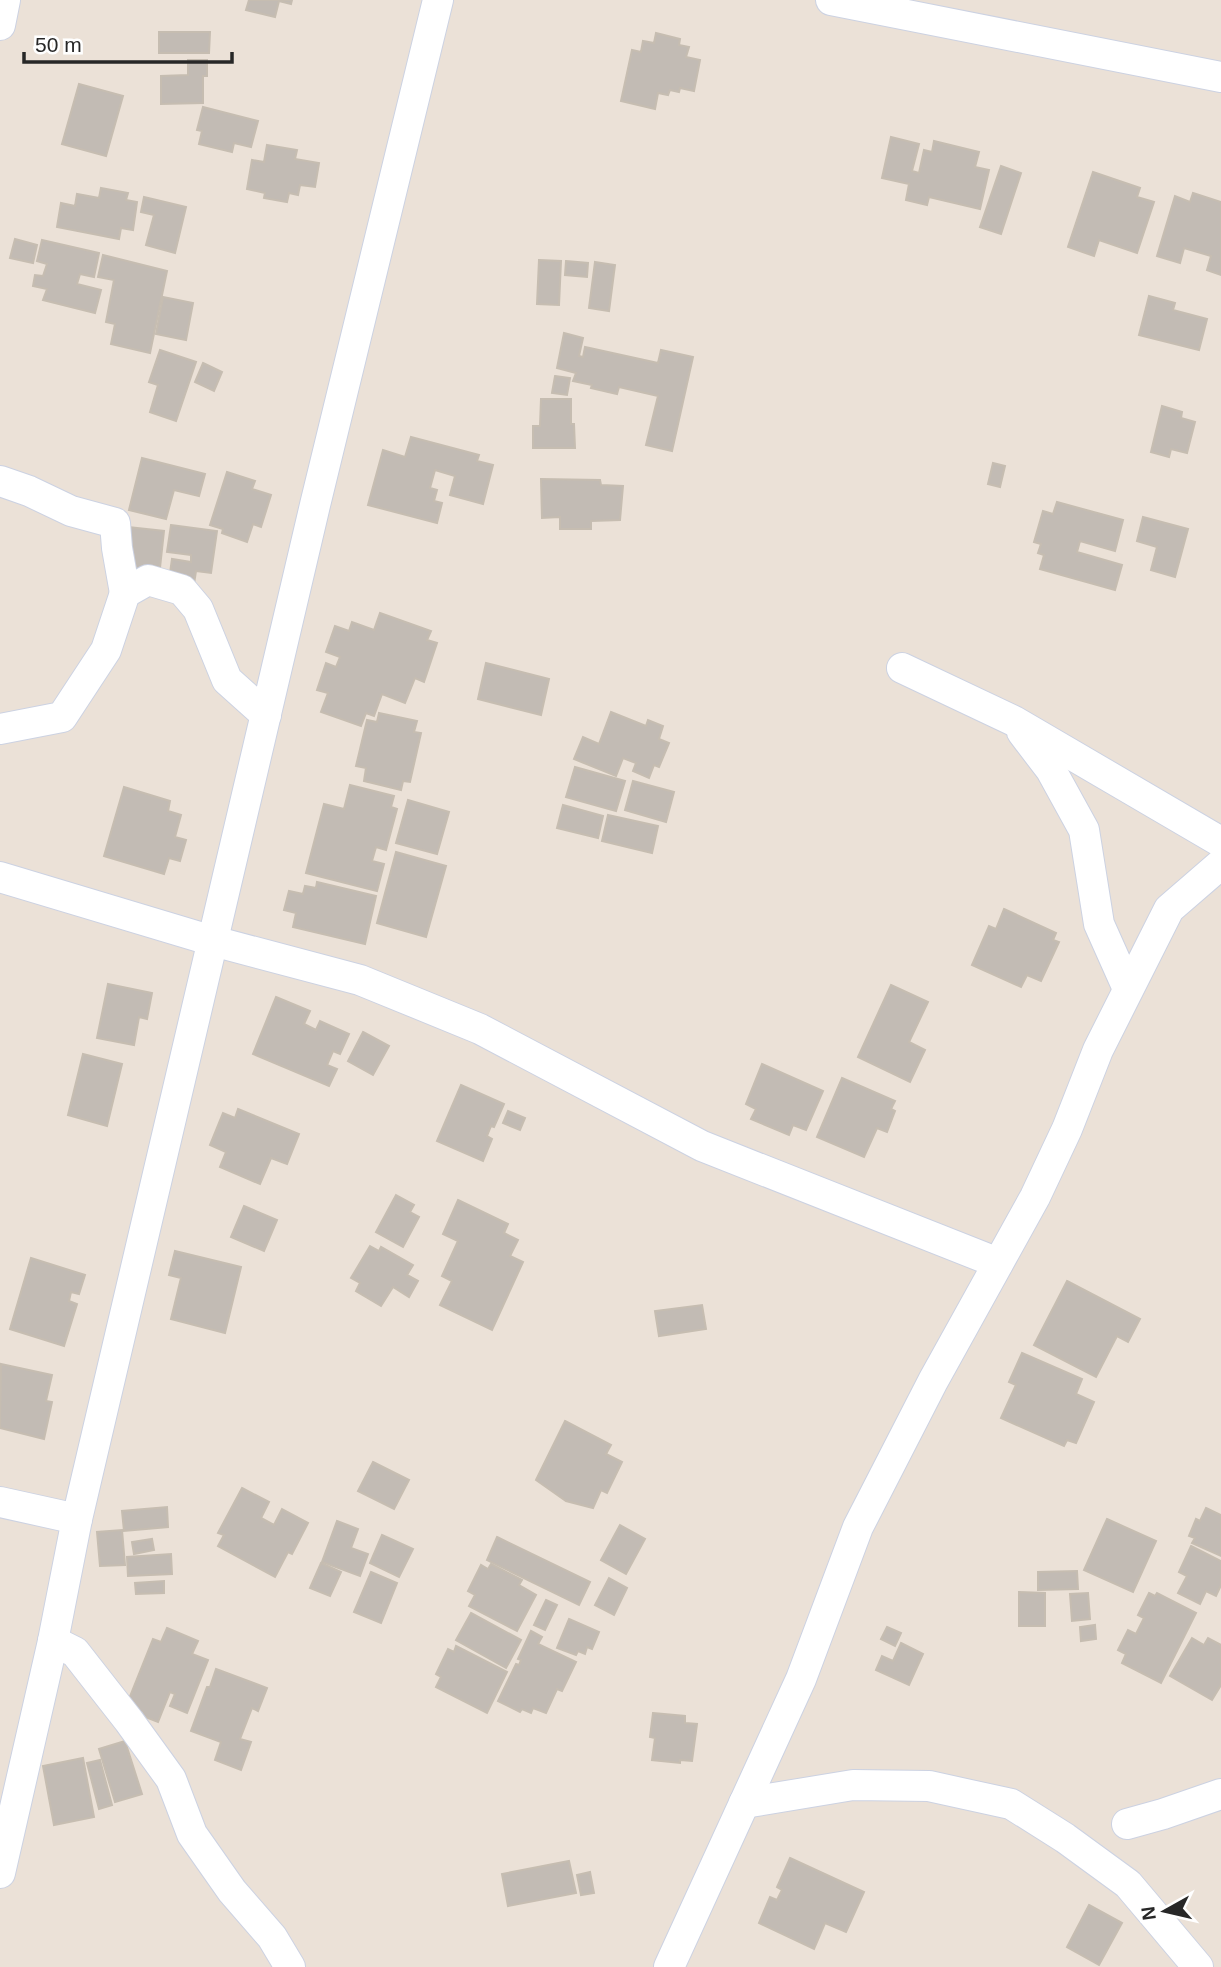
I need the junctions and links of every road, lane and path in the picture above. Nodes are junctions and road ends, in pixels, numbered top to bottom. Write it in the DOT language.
graph roads {
  1 [pos="5,0"];
  2 [pos="438,0"];
  3 [pos="831,0"];
  4 [pos="0,25"];
  5 [pos="1221,77"];
  6 [pos="0,481"];
  7 [pos="125,593"];
  8 [pos="902,668"];
  9 [pos="266,715"];
  10 [pos="1014,722"];
  11 [pos="0,729"];
  12 [pos="1221,842"];
  13 [pos="1221,864"];
  14 [pos="0,877"];
  15 [pos="213,941"];
  16 [pos="1128,989"];
  17 [pos="998,1263"];
  18 [pos="0,1502"];
  19 [pos="77,1519"];
  20 [pos="53,1641"];
  21 [pos="1221,1794"];
  22 [pos="744,1803"];
  23 [pos="1127,1824"];
  24 [pos="0,1873"];
  25 [pos="290,1967"];
  26 [pos="669,1967"];
  27 [pos="1198,1967"];
  1 -- 4 [label="street"];
  2 -- 9 [label="street"];
  3 -- 5 [label="street"];
  6 -- 7 [label="street"];
  7 -- 9 [label="street"];
  7 -- 11 [label="street"];
  8 -- 10 [label="street"];
  9 -- 15 [label="street"];
  10 -- 12 [label="street"];
  10 -- 16 [label="street"];
  13 -- 16 [label="street"];
  14 -- 15 [label="street"];
  15 -- 17 [label="street"];
  15 -- 19 [label="street"];
  16 -- 17 [label="street"];
  17 -- 22 [label="street"];
  18 -- 19 [label="street"];
  19 -- 20 [label="street"];
  20 -- 24 [label="street"];
  20 -- 25 [label="street"];
  21 -- 23 [label="street"];
  22 -- 26 [label="street"];
  22 -- 27 [label="street"];
}
